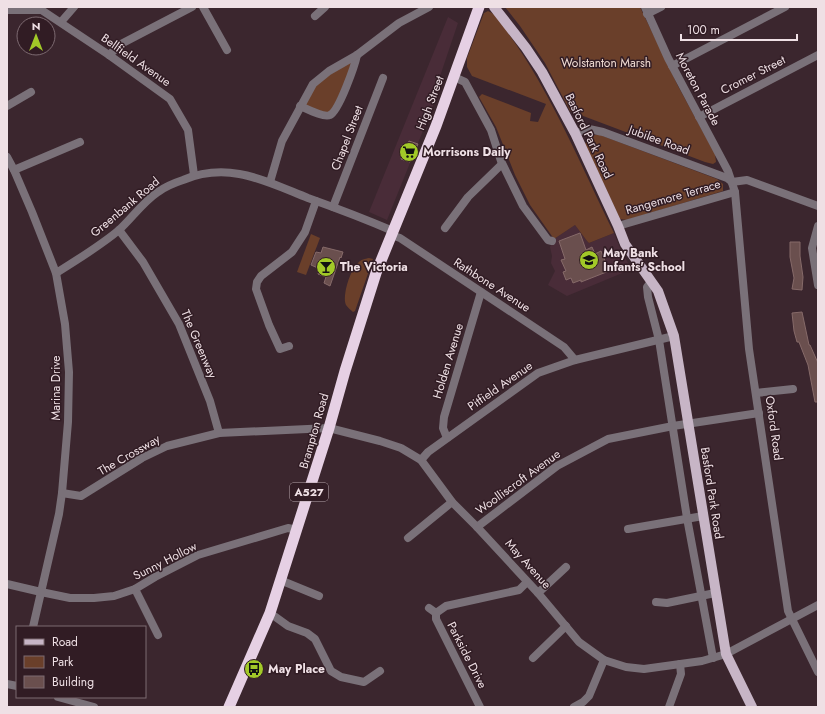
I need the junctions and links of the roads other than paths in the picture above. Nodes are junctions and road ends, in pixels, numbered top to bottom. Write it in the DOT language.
graph roads {
  1 [pos="74,7"];
  2 [pos="203,7"];
  3 [pos="325,7"];
  4 [pos="428,7"];
  5 [pos="478,7"];
  6 [pos="494,7"];
  7 [pos="661,7"];
  8 [pos="786,7"];
  9 [pos="39,8"];
  10 [pos="189,8"];
  11 [pos="7,10"];
  12 [pos="646,10"];
  13 [pos="315,16"];
  14 [pos="61,22"];
  15 [pos="227,50"];
  16 [pos="109,55"];
  17 [pos="357,55"];
  18 [pos="818,55"];
  19 [pos="670,62"];
  20 [pos="454,77"];
  21 [pos="383,78"];
  22 [pos="31,92"];
  23 [pos="7,106"];
  24 [pos="300,106"];
  25 [pos="699,116"];
  26 [pos="575,133"];
  27 [pos="80,142"];
  28 [pos="10,164"];
  29 [pos="502,164"];
  30 [pos="194,175"];
  31 [pos="270,182"];
  32 [pos="732,182"];
  33 [pos="735,192"];
  34 [pos="316,201"];
  35 [pos="331,206"];
  36 [pos="818,206"];
  37 [pos="618,226"];
  38 [pos="818,226"];
  39 [pos="445,228"];
  40 [pos="119,230"];
  41 [pos="392,232"];
  42 [pos="552,241"];
  43 [pos="56,273"];
  44 [pos="376,273"];
  45 [pos="651,282"];
  46 [pos="818,285"];
  47 [pos="481,292"];
  48 [pos="674,336"];
  49 [pos="659,340"];
  50 [pos="289,346"];
  51 [pos="575,360"];
  52 [pos="793,389"];
  53 [pos="756,393"];
  54 [pos="759,413"];
  55 [pos="688,424"];
  56 [pos="673,426"];
  57 [pos="329,428"];
  58 [pos="219,433"];
  59 [pos="447,438"];
  60 [pos="421,460"];
  61 [pos="62,493"];
  62 [pos="452,502"];
  63 [pos="703,516"];
  64 [pos="687,518"];
  65 [pos="477,527"];
  66 [pos="297,530"];
  67 [pos="628,530"];
  68 [pos="408,538"];
  69 [pos="566,566"];
  70 [pos="280,580"];
  71 [pos="527,582"];
  72 [pos="7,584"];
  73 [pos="135,589"];
  74 [pos="41,592"];
  75 [pos="538,593"];
  76 [pos="715,594"];
  77 [pos="319,596"];
  78 [pos="701,596"];
  79 [pos="656,602"];
  80 [pos="818,605"];
  81 [pos="429,608"];
  82 [pos="270,613"];
  83 [pos="436,613"];
  84 [pos="791,620"];
  85 [pos="33,626"];
  86 [pos="566,626"];
  87 [pos="158,635"];
  88 [pos="726,654"];
  89 [pos="533,658"];
  90 [pos="713,658"];
  91 [pos="604,660"];
  92 [pos="680,664"];
  93 [pos="380,672"];
  94 [pos="818,672"];
  95 [pos="62,698"];
  96 [pos="94,707"];
  97 [pos="230,707"];
  98 [pos="480,707"];
  99 [pos="574,707"];
  100 [pos="669,707"];
  101 [pos="752,707"];
  1 -- 14 [label="street"];
  2 -- 15 [label="street"];
  3 -- 13 [label="street"];
  4 -- 17 [label="street"];
  5 -- 20 [label="highway, High Street / A527"];
  6 -- 26 [label="main road, Basford Park Road"];
  7 -- 12 [label="street"];
  8 -- 19 [label="street"];
  9 -- 11 [label="street, Bellfield Avenue"];
  9 -- 14 [label="street, Bellfield Avenue"];
  10 -- 16 [label="street"];
  12 -- 19 [label="street, Moreton Parade"];
  14 -- 16 [label="street, Bellfield Avenue"];
  16 -- 30 [label="street, Bellfield Avenue"];
  17 -- 24 [label="street"];
  17 -- 24 [label="street"];
  18 -- 25 [label="street, Cromer Street"];
  19 -- 25 [label="street, Moreton Parade"];
  20 -- 29 [label="street"];
  20 -- 41 [label="highway, High Street / A527"];
  21 -- 35 [label="street, Chapel Street"];
  22 -- 23 [label="street"];
  24 -- 31 [label="street"];
  25 -- 32 [label="street, Moreton Parade"];
  26 -- 32 [label="street, Jubilee Road"];
  26 -- 37 [label="main road, Basford Park Road"];
  27 -- 28 [label="street"];
  28 -- 43 [label="street, Marina Drive"];
  29 -- 39 [label="street"];
  29 -- 42 [label="street"];
  30 -- 31 [label="street, Greenbank Road"];
  30 -- 40 [label="street, Greenbank Road"];
  31 -- 34 [label="street, Greenbank Road"];
  32 -- 33 [label="street, Oxford Road"];
  32 -- 36 [label="street"];
  33 -- 37 [label="street, Rangemore Terrace"];
  33 -- 53 [label="street, Oxford Road"];
  34 -- 35 [label="street, Greenbank Road"];
  34 -- 50 [label="street"];
  35 -- 41 [label="street, Rathbone Avenue"];
  37 -- 45 [label="main road, Basford Park Road"];
  38 -- 46 [label="street"];
  40 -- 43 [label="street, Greenbank Road"];
  40 -- 58 [label="street, The Greenway"];
  41 -- 44 [label="highway, High Street / A527"];
  41 -- 47 [label="street, Rathbone Avenue"];
  43 -- 61 [label="street, Marina Drive"];
  44 -- 57 [label="highway, Brampton Road / A527"];
  45 -- 48 [label="main road, Basford Park Road"];
  45 -- 49 [label="street"];
  47 -- 51 [label="street, Rathbone Avenue"];
  47 -- 59 [label="street, Holden Avenue"];
  48 -- 49 [label="street, Pitfield Avenue"];
  48 -- 55 [label="main road, Basford Park Road"];
  49 -- 51 [label="street, Pitfield Avenue"];
  49 -- 56 [label="street"];
  51 -- 59 [label="street, Pitfield Avenue"];
  52 -- 53 [label="street"];
  53 -- 54 [label="street, Oxford Road"];
  54 -- 55 [label="street, Woolliscroft Avenue"];
  54 -- 84 [label="street, Oxford Road"];
  55 -- 56 [label="street, Woolliscroft Avenue"];
  55 -- 63 [label="main road, Basford Park Road"];
  56 -- 64 [label="street"];
  56 -- 65 [label="street, Woolliscroft Avenue"];
  57 -- 58 [label="street, The Crossway"];
  57 -- 60 [label="street, May Avenue"];
  57 -- 66 [label="highway, Brampton Road / A527"];
  58 -- 61 [label="street, The Crossway"];
  59 -- 60 [label="street, Pitfield Avenue"];
  60 -- 62 [label="street, May Avenue"];
  61 -- 74 [label="street, Marina Drive"];
  62 -- 65 [label="street, May Avenue"];
  62 -- 68 [label="street"];
  63 -- 64 [label="street"];
  63 -- 76 [label="main road, Basford Park Road"];
  64 -- 67 [label="street"];
  64 -- 78 [label="street"];
  65 -- 71 [label="street, May Avenue"];
  66 -- 70 [label="highway, Brampton Road / A527"];
  66 -- 73 [label="street, Sunny Hollow"];
  69 -- 75 [label="street"];
  70 -- 77 [label="street"];
  70 -- 82 [label="highway, Brampton Road / A527"];
  71 -- 75 [label="street, May Avenue"];
  71 -- 83 [label="street, Parkside Drive"];
  72 -- 74 [label="street, Sunny Hollow"];
  73 -- 74 [label="street, Sunny Hollow"];
  73 -- 87 [label="street"];
  74 -- 85 [label="street, Marina Drive"];
  75 -- 86 [label="street, May Avenue"];
  76 -- 78 [label="street"];
  76 -- 88 [label="main road, Basford Park Road"];
  78 -- 79 [label="street"];
  78 -- 90 [label="street"];
  80 -- 84 [label="street, May Avenue"];
  81 -- 83 [label="street, Parkside Drive"];
  82 -- 93 [label="street"];
  82 -- 97 [label="highway, Brampton Road / A527"];
  83 -- 98 [label="street, Parkside Drive"];
  84 -- 88 [label="street, May Avenue"];
  84 -- 94 [label="street, Oxford Road"];
  86 -- 89 [label="street"];
  86 -- 91 [label="street, May Avenue"];
  88 -- 90 [label="street, May Avenue"];
  88 -- 101 [label="main road, Basford Park Road"];
  90 -- 92 [label="street, May Avenue"];
  91 -- 92 [label="street, May Avenue"];
  91 -- 99 [label="street"];
  92 -- 100 [label="street"];
  95 -- 96 [label="street"];
}
